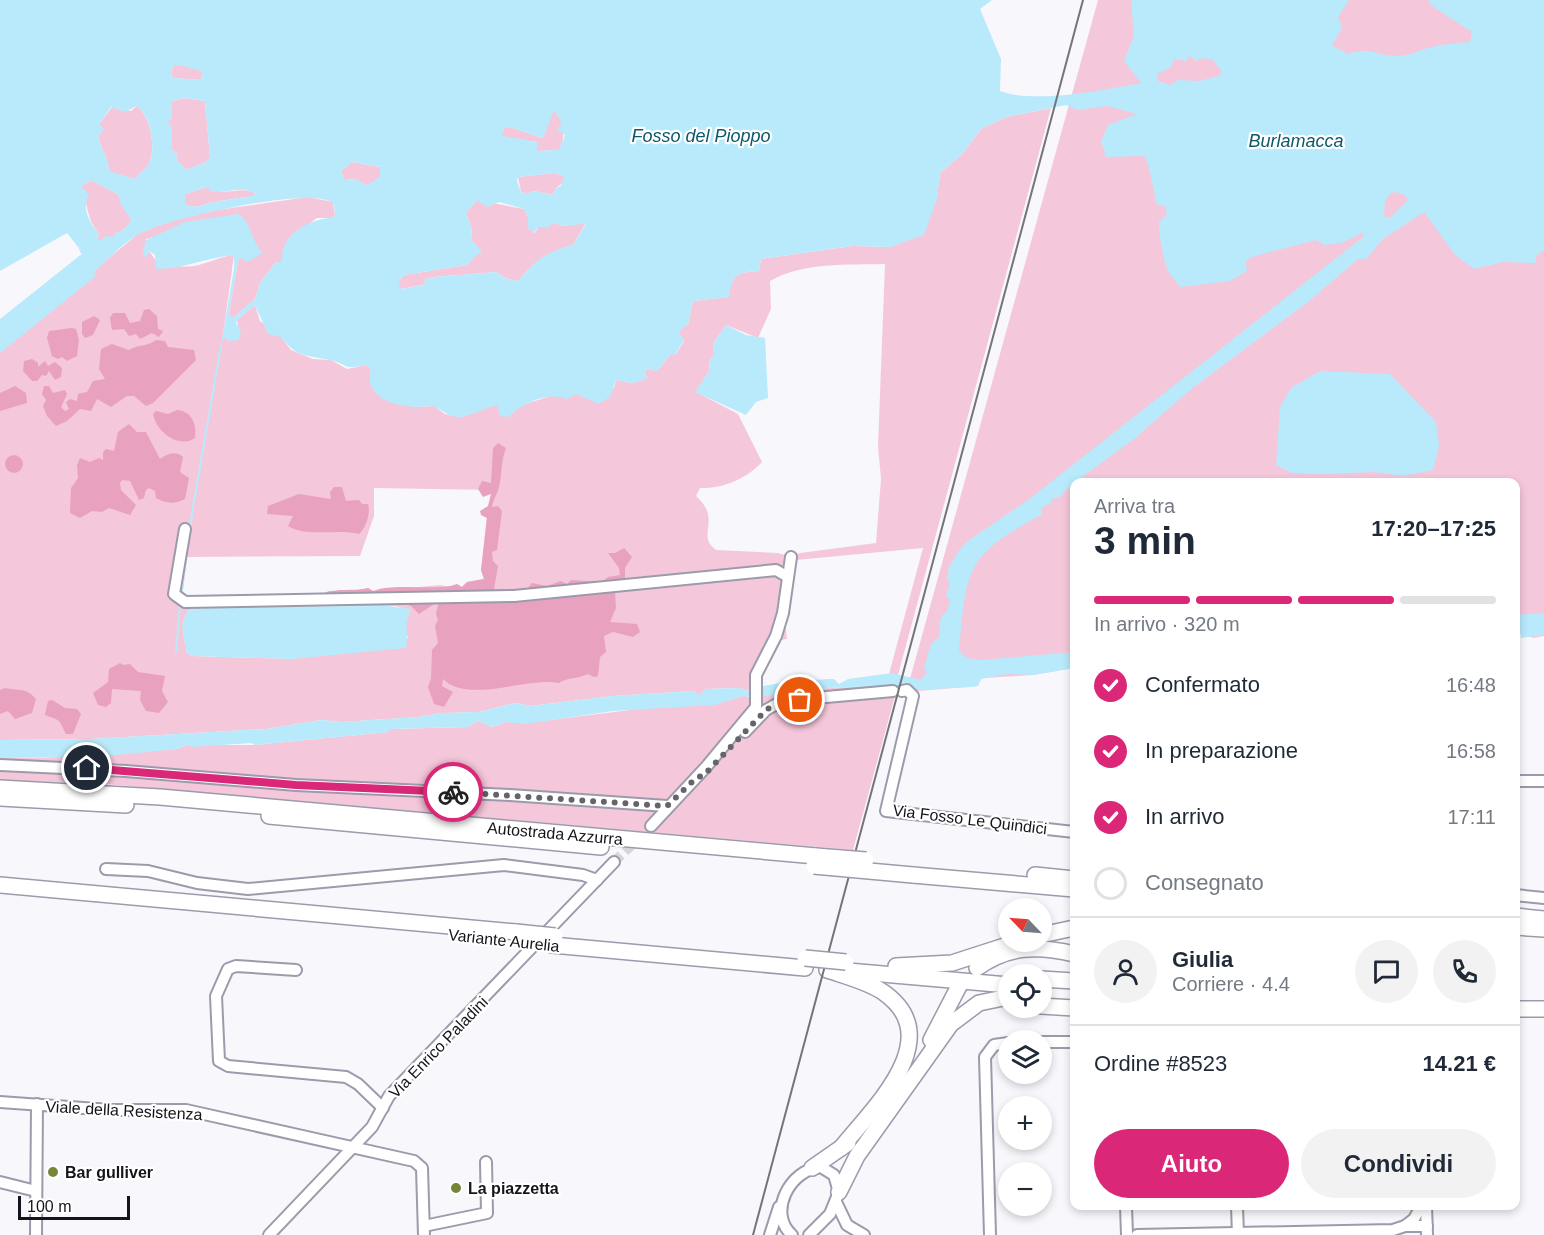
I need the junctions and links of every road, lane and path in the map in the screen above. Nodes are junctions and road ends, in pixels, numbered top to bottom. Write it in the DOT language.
graph roads {
  1 [pos="185,529"];
  2 [pos="791,557"];
  3 [pos="788,577"];
  4 [pos="0,765"];
  5 [pos="697,777"];
  6 [pos="1520,781"];
  7 [pos="1544,781"];
  8 [pos="0,788"];
  9 [pos="0,798"];
  10 [pos="667,806"];
  11 [pos="651,826"];
  12 [pos="1070,832"];
  13 [pos="815,861"];
  14 [pos="614,862"];
  15 [pos="106,869"];
  16 [pos="914,870"];
  17 [pos="1070,879"];
  18 [pos="597,880"];
  19 [pos="0,885"];
  20 [pos="1070,889"];
  21 [pos="23,891"];
  22 [pos="0,894"];
  23 [pos="1520,896"];
  24 [pos="1544,898"];
  25 [pos="1520,917"];
  26 [pos="1544,919"];
  27 [pos="1520,927"];
  28 [pos="1070,929"];
  29 [pos="1544,929"];
  30 [pos="1052,933"];
  31 [pos="998,948"];
  32 [pos="1070,953"];
  33 [pos="805,963"];
  34 [pos="896,966"];
  35 [pos="977,968"];
  36 [pos="296,970"];
  37 [pos="845,970"];
  38 [pos="998,975"];
  39 [pos="1052,980"];
  40 [pos="1070,981"];
  41 [pos="998,984"];
  42 [pos="959,986"];
  43 [pos="1052,989"];
  44 [pos="1070,991"];
  45 [pos="998,999"];
  46 [pos="1052,999"];
  47 [pos="1070,1000"];
  48 [pos="1520,1000"];
  49 [pos="1544,1000"];
  50 [pos="1052,1007"];
  51 [pos="998,1008"];
  52 [pos="1070,1008"];
  53 [pos="1520,1009"];
  54 [pos="1544,1009"];
  55 [pos="1052,1042"];
  56 [pos="1070,1042"];
  57 [pos="998,1045"];
  58 [pos="918,1068"];
  59 [pos="905,1086"];
  60 [pos="0,1102"];
  61 [pos="37,1104"];
  62 [pos="383,1108"];
  63 [pos="352,1147"];
  64 [pos="841,1148"];
  65 [pos="486,1162"];
  66 [pos="812,1168"];
  67 [pos="0,1182"];
  68 [pos="36,1191"];
  69 [pos="838,1197"];
  70 [pos="781,1204"];
  71 [pos="1126,1210"];
  72 [pos="1237,1210"];
  73 [pos="1419,1210"];
  74 [pos="1426,1210"];
  75 [pos="424,1231"];
  76 [pos="1406,1231"];
  77 [pos="1427,1233"];
  78 [pos="1238,1234"];
  79 [pos="36,1235"];
  80 [pos="269,1235"];
  81 [pos="770,1235"];
  82 [pos="792,1235"];
  83 [pos="809,1235"];
  84 [pos="864,1235"];
  85 [pos="990,1235"];
  86 [pos="1127,1235"];
  87 [pos="1137,1235"];
  1 -- 3 [label="street"];
  2 -- 3 [label="street"];
  3 -- 5 [label="street"];
  4 -- 10 [label="street"];
  5 -- 10 [label="street"];
  5 -- 12 [label="street, Via Fosso Le Quindici"];
  6 -- 7 [label="street"];
  8 -- 13 [label="highway, Autostrada Azzurra"];
  9 -- 13 [label="highway, Autostrada Azzurra"];
  10 -- 11 [label="street"];
  13 -- 16 [label="highway, Autostrada Azzurra, bridge"];
  14 -- 18 [label="street, Via Enrico Paladini"];
  15 -- 18 [label="street"];
  16 -- 17 [label="highway, Autostrada Azzurra"];
  16 -- 20 [label="highway, Autostrada Azzurra"];
  18 -- 62 [label="street, Via Enrico Paladini"];
  19 -- 21 [label="highway, Variante Aurelia"];
  21 -- 22 [label="highway, Variante Aurelia"];
  21 -- 33 [label="highway, Variante Aurelia"];
  23 -- 24 [label="street"];
  25 -- 26 [label="highway"];
  27 -- 29 [label="highway"];
  28 -- 30 [label="highway"];
  31 -- 34 [label="highway"];
  32 -- 35 [label="highway"];
  33 -- 37 [label="highway, Variante Aurelia, bridge"];
  33 -- 37 [label="highway, Variante Aurelia"];
  34 -- 37 [label="highway, Variante Aurelia"];
  34 -- 38 [label="highway, Variante Aurelia"];
  36 -- 62 [label="street"];
  37 -- 41 [label="highway, Variante Aurelia"];
  37 -- 64 [label="highway"];
  39 -- 40 [label="highway"];
  42 -- 58 [label="highway"];
  43 -- 44 [label="highway"];
  45 -- 58 [label="highway"];
  46 -- 47 [label="highway"];
  48 -- 49 [label="highway"];
  50 -- 52 [label="highway"];
  51 -- 58 [label="highway"];
  53 -- 54 [label="highway"];
  55 -- 56 [label="street"];
  57 -- 85 [label="street"];
  58 -- 59 [label="highway"];
  59 -- 64 [label="highway"];
  59 -- 69 [label="highway"];
  60 -- 61 [label="street, Viale della Resistenza"];
  61 -- 63 [label="street, Viale della Resistenza"];
  61 -- 68 [label="street"];
  62 -- 63 [label="street, Via Enrico Paladini"];
  63 -- 75 [label="street"];
  63 -- 80 [label="street, Via Enrico Paladini"];
  64 -- 66 [label="highway"];
  65 -- 75 [label="street"];
  66 -- 69 [label="street"];
  66 -- 70 [label="street"];
  67 -- 68 [label="street"];
  68 -- 79 [label="street"];
  69 -- 83 [label="street"];
  69 -- 84 [label="street"];
  70 -- 81 [label="street"];
  70 -- 82 [label="street"];
  71 -- 86 [label="street"];
  72 -- 78 [label="street"];
  73 -- 76 [label="street"];
  74 -- 77 [label="street"];
  76 -- 77 [label="street"];
  76 -- 78 [label="street"];
  78 -- 87 [label="street"];
}
